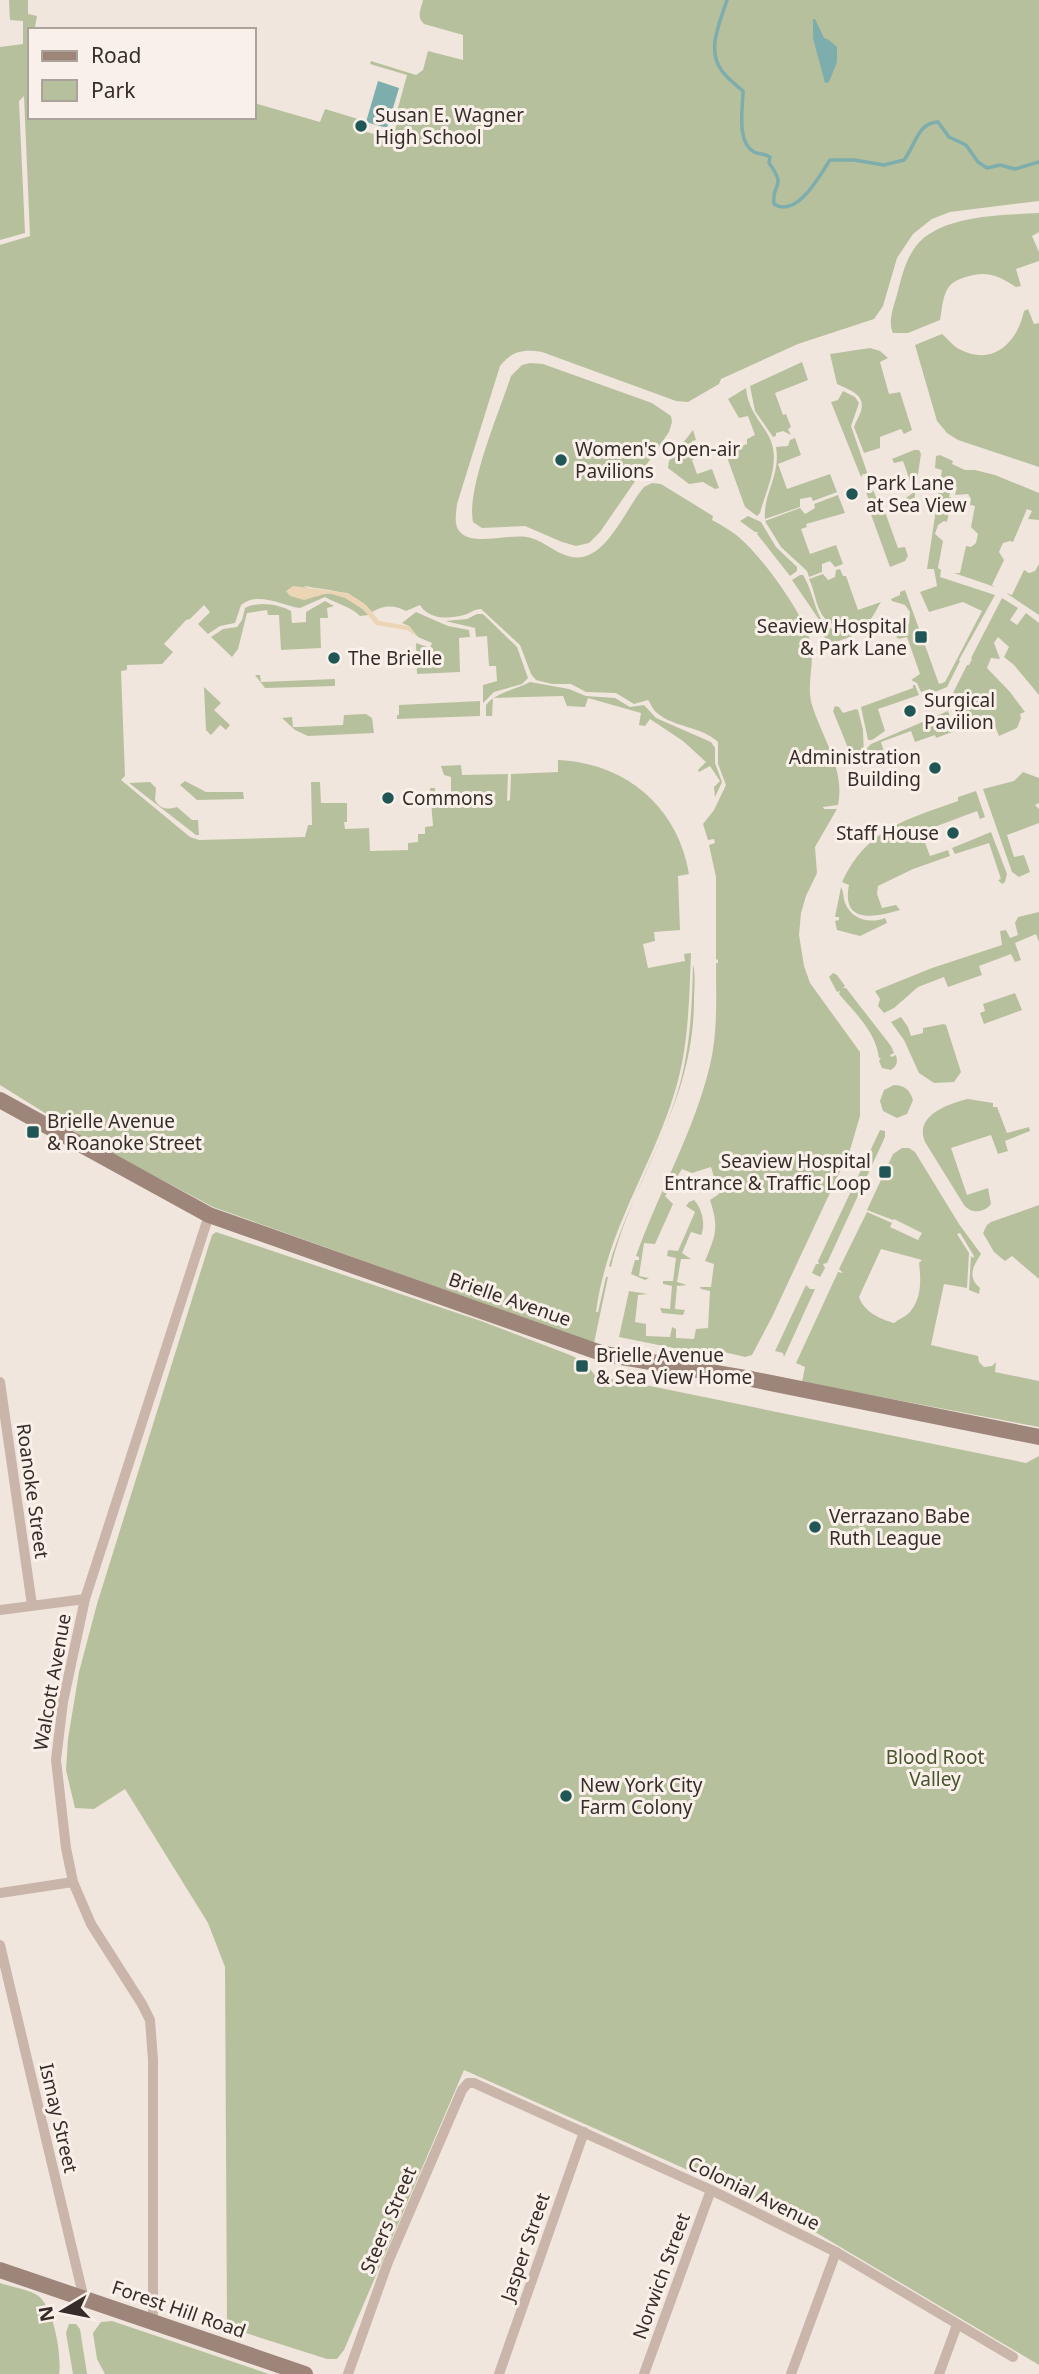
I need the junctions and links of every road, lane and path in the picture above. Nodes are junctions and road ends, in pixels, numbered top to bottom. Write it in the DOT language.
graph roads {
  1 [pos="1,1102"];
  2 [pos="209,1215"];
  3 [pos="0,1382"];
  4 [pos="1039,1437"];
  5 [pos="85,1599"];
  6 [pos="32,1605"];
  7 [pos="0,1610"];
  8 [pos="73,1882"];
  9 [pos="0,1893"];
  10 [pos="0,1945"];
  11 [pos="468,2083"];
  12 [pos="584,2132"];
  13 [pos="711,2190"];
  14 [pos="836,2252"];
  15 [pos="0,2270"];
  16 [pos="84,2299"];
  17 [pos="153,2321"];
  18 [pos="957,2325"];
  19 [pos="1013,2357"];
  20 [pos="305,2374"];
  21 [pos="348,2374"];
  22 [pos="499,2374"];
  23 [pos="644,2374"];
  24 [pos="791,2374"];
  25 [pos="939,2374"];
  1 -- 2 [label="street, Brielle Avenue"];
  2 -- 4 [label="street, Brielle Avenue"];
  2 -- 5 [label="street, Walcott Avenue"];
  3 -- 6 [label="street, Roanoke Street"];
  5 -- 6 [label="street"];
  5 -- 8 [label="street, Walcott Avenue"];
  6 -- 7 [label="street"];
  8 -- 9 [label="street"];
  8 -- 17 [label="street, Walcott Avenue"];
  10 -- 16 [label="street, Ismay Street"];
  11 -- 12 [label="street, Colonial Avenue"];
  11 -- 21 [label="street, Steers Street"];
  12 -- 13 [label="street, Colonial Avenue"];
  12 -- 22 [label="street, Jasper Street"];
  13 -- 14 [label="street, Colonial Avenue"];
  13 -- 23 [label="street, Norwich Street"];
  14 -- 18 [label="street, Colonial Avenue"];
  14 -- 24 [label="street"];
  15 -- 16 [label="street, Forest Hill Road"];
  16 -- 17 [label="street, Forest Hill Road"];
  17 -- 20 [label="street, Forest Hill Road"];
  18 -- 19 [label="street, Colonial Avenue"];
  18 -- 25 [label="street"];
}
